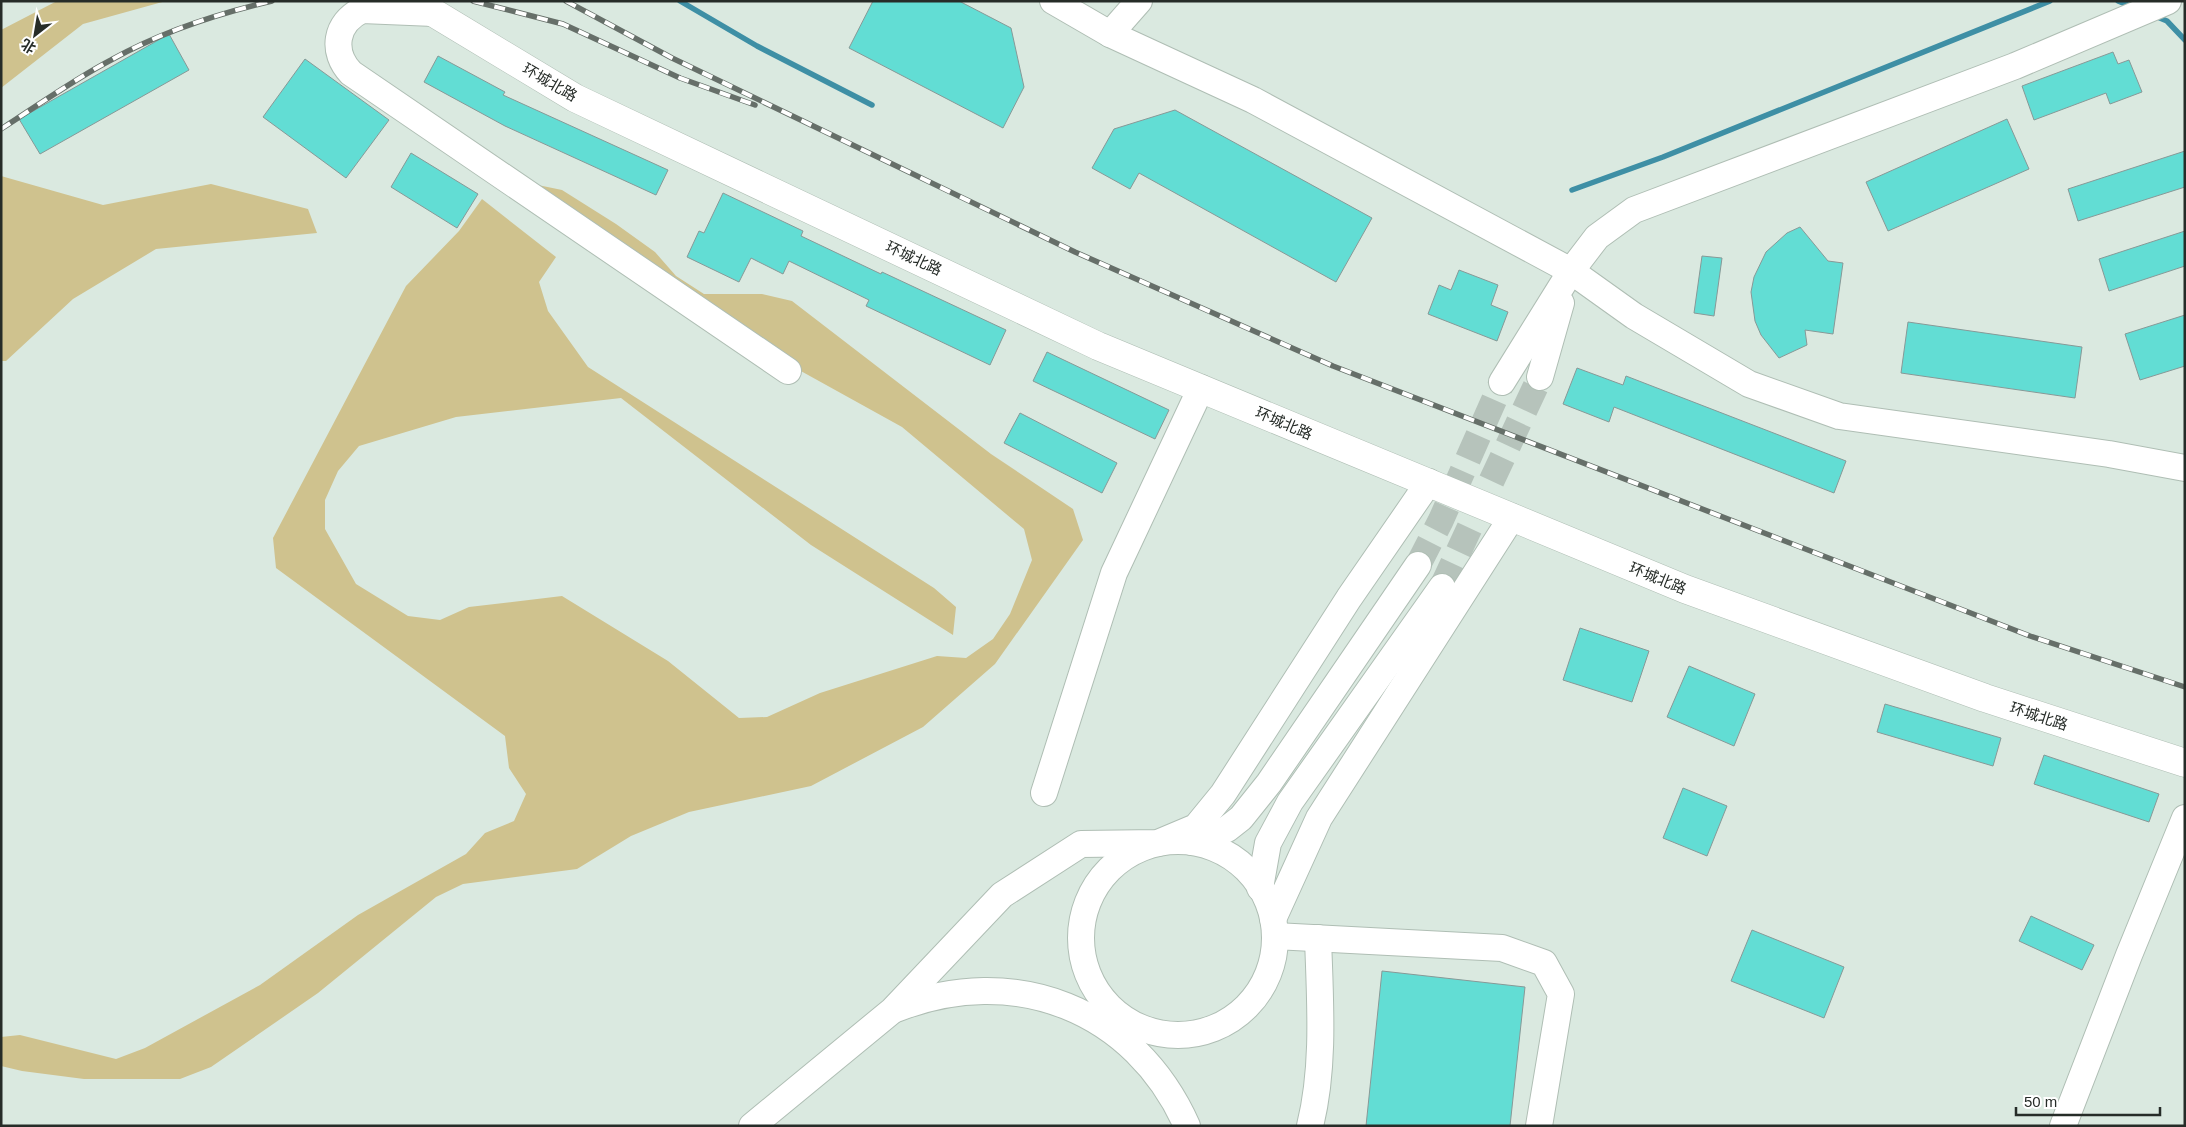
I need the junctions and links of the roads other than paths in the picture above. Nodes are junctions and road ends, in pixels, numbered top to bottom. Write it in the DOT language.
graph roads {
  1 [pos="1053,1"];
  2 [pos="1138,1"];
  3 [pos="2166,3"];
  4 [pos="427,7"];
  5 [pos="2185,14"];
  6 [pos="1110,34"];
  7 [pos="1571,271"];
  8 [pos="788,371"];
  9 [pos="1540,377"];
  10 [pos="1502,382"];
  11 [pos="1200,388"];
  12 [pos="2185,468"];
  13 [pos="1429,482"];
  14 [pos="1512,517"];
  15 [pos="1418,565"];
  16 [pos="1442,587"];
  17 [pos="2185,764"];
  18 [pos="1044,793"];
  19 [pos="2185,818"];
  20 [pos="1192,842"];
  21 [pos="1158,843"];
  22 [pos="1260,888"];
  23 [pos="1274,928"];
  24 [pos="1318,938"];
  25 [pos="1087,974"];
  26 [pos="893,1010"];
  27 [pos="1109,1029"];
  28 [pos="1164,1034"];
  29 [pos="752,1126"];
  30 [pos="1187,1126"];
  31 [pos="1310,1126"];
  32 [pos="1539,1126"];
  33 [pos="2063,1126"];
  1 -- 6 [label="street"];
  2 -- 6 [label="street"];
  3 -- 5 [label="street"];
  3 -- 7 [label="street"];
  4 -- 8 [label="street"];
  4 -- 11 [label="main road, 环城北路"];
  6 -- 7 [label="street"];
  7 -- 9 [label="street"];
  7 -- 10 [label="street"];
  7 -- 12 [label="street"];
  11 -- 13 [label="main road, 环城北路"];
  11 -- 18 [label="street"];
  13 -- 14 [label="main road, 环城北路"];
  13 -- 21 [label="street"];
  14 -- 17 [label="main road, 环城北路"];
  14 -- 23 [label="street"];
  15 -- 20 [label="street"];
  16 -- 22 [label="street"];
  19 -- 33 [label="street"];
  20 -- 21 [label="street"];
  20 -- 22 [label="street"];
  21 -- 25 [label="street"];
  21 -- 26 [label="street"];
  22 -- 23 [label="street"];
  23 -- 24 [label="street"];
  23 -- 28 [label="street"];
  24 -- 31 [label="street"];
  24 -- 32 [label="street"];
  25 -- 27 [label="street"];
  25 -- 28 [label="street"];
  26 -- 27 [label="street"];
  26 -- 29 [label="street"];
  27 -- 28 [label="street"];
  27 -- 30 [label="street"];
}
